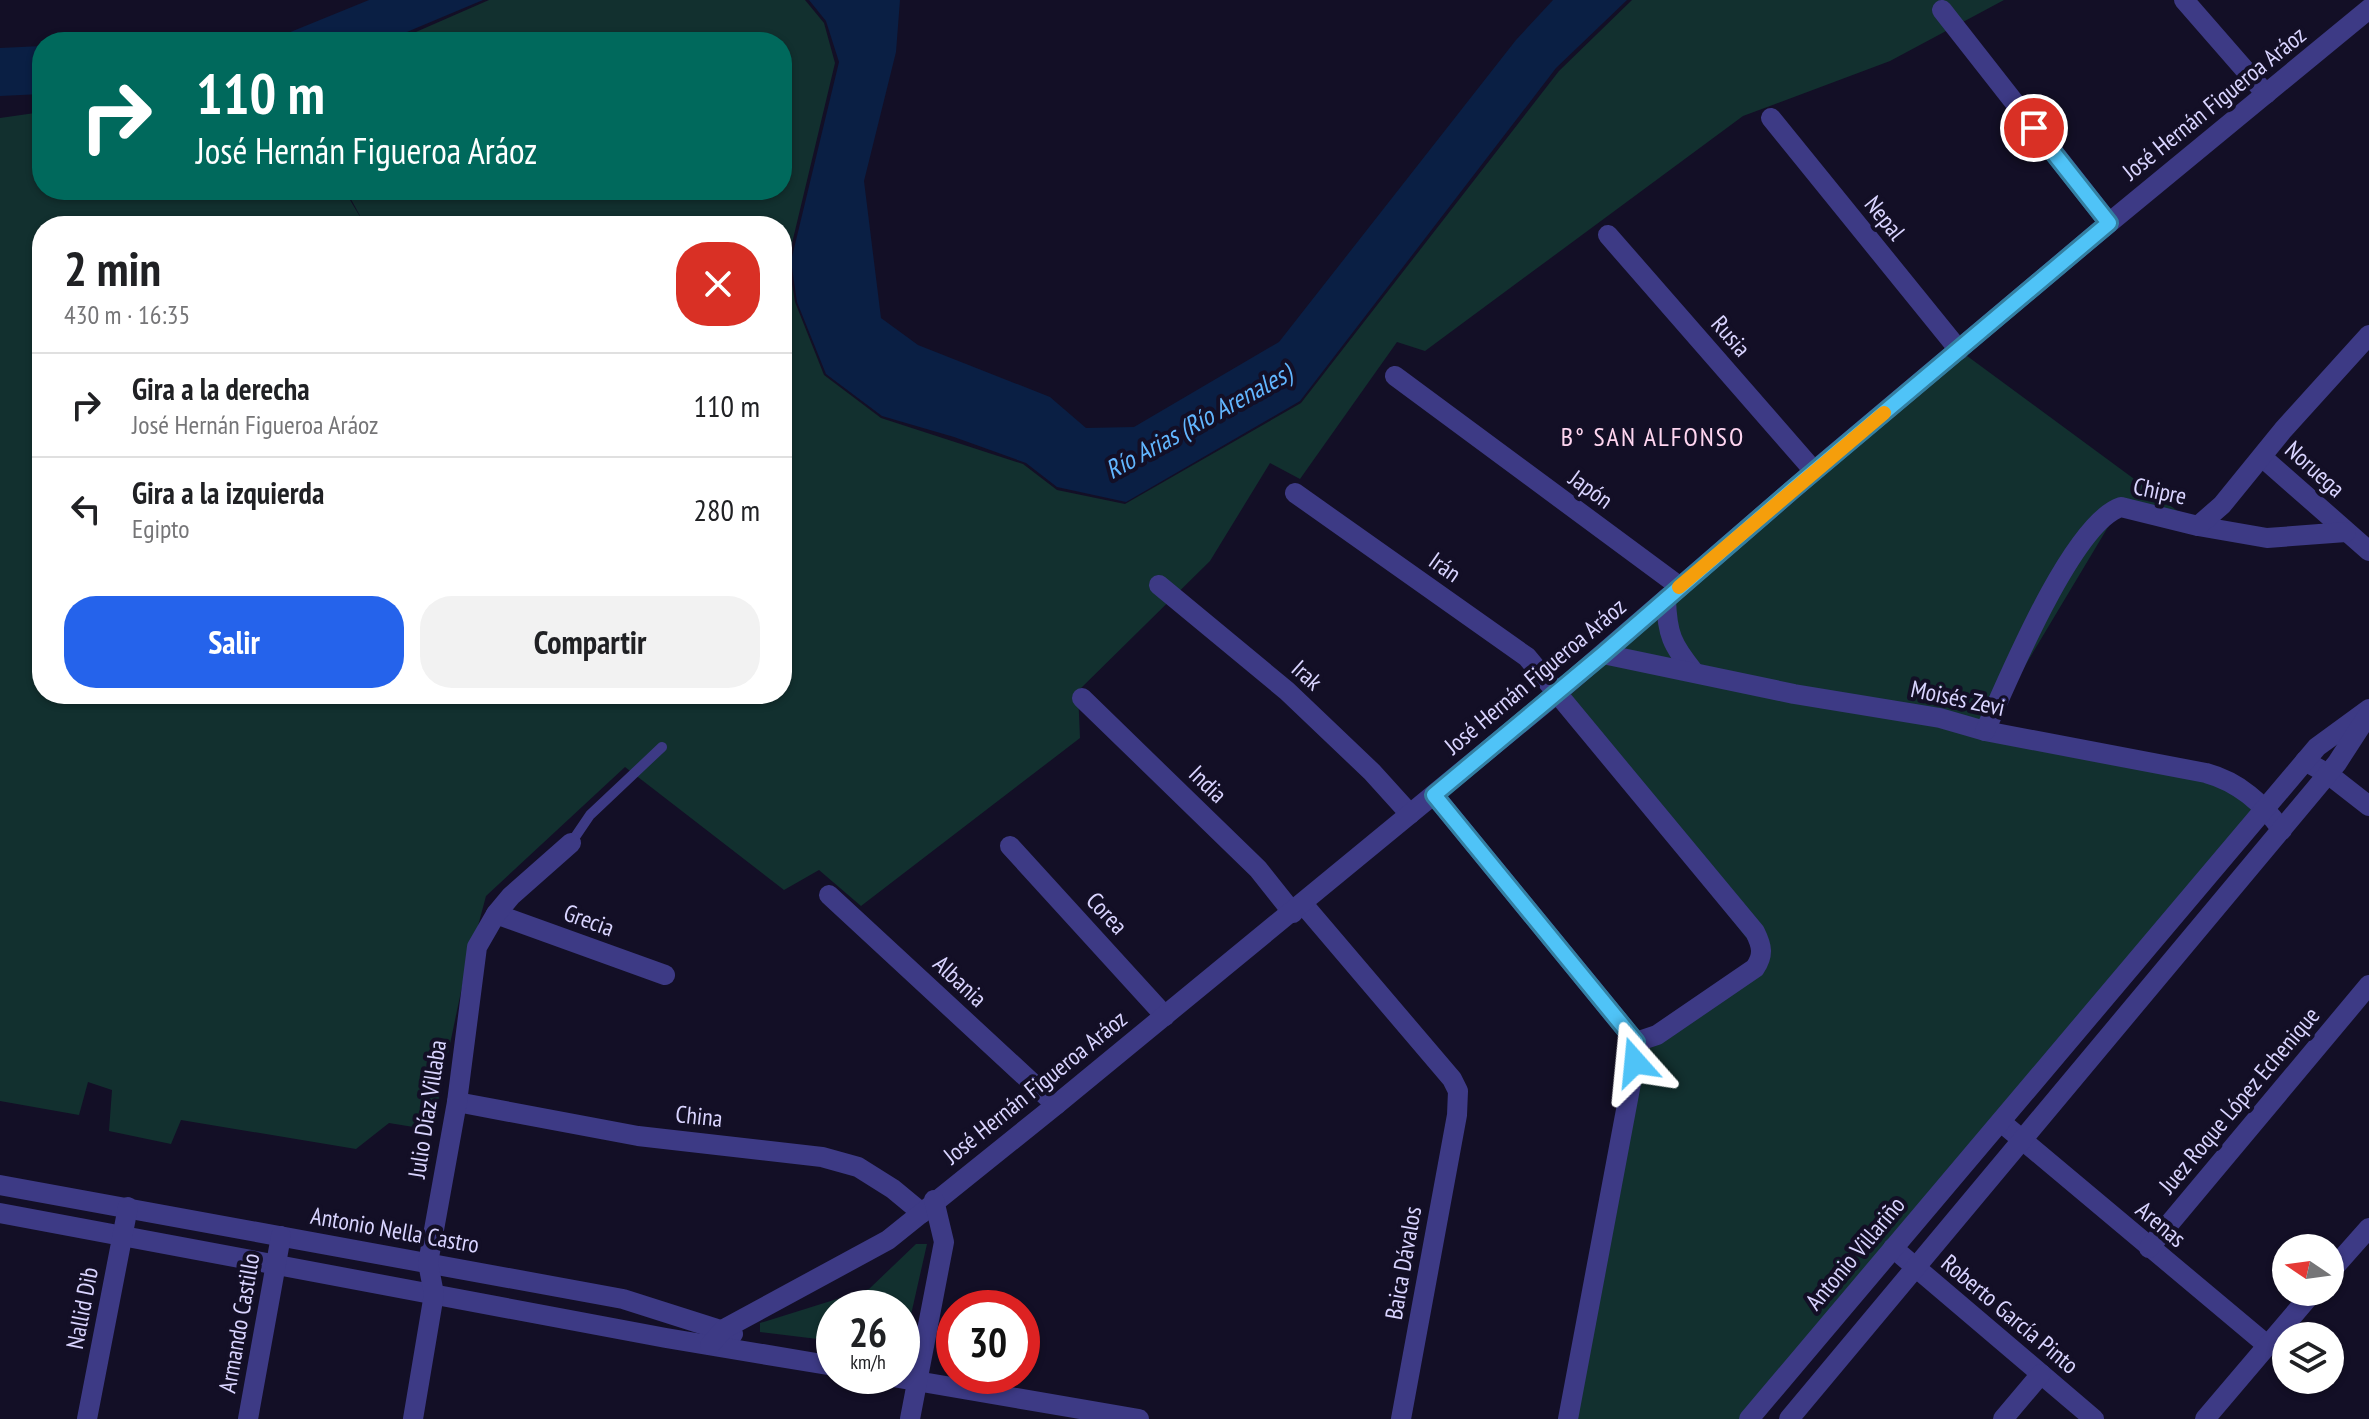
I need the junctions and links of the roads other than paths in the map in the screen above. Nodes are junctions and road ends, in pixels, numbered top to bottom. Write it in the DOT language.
graph roads {
  1 [pos="2184,0"];
  2 [pos="2369,9"];
  3 [pos="1942,10"];
  4 [pos="2266,94"];
  5 [pos="1771,118"];
  6 [pos="2109,223"];
  7 [pos="1608,235"];
  8 [pos="2369,335"];
  9 [pos="1959,350"];
  10 [pos="1395,376"];
  11 [pos="2262,457"];
  12 [pos="1814,471"];
  13 [pos="1295,493"];
  14 [pos="2198,526"];
  15 [pos="2346,532"];
  16 [pos="2369,551"];
  17 [pos="1159,585"];
  18 [pos="1672,593"];
  19 [pos="1603,654"];
  20 [pos="1694,672"];
  21 [pos="1556,694"];
  22 [pos="1082,698"];
  23 [pos="2369,711"];
  24 [pos="1985,731"];
  25 [pos="662,747"];
  26 [pos="2305,761"];
  27 [pos="2328,774"];
  28 [pos="1434,795"];
  29 [pos="2369,806"];
  30 [pos="2265,808"];
  31 [pos="1410,814"];
  32 [pos="2282,830"];
  33 [pos="571,843"];
  34 [pos="1010,846"];
  35 [pos="829,895"];
  36 [pos="1298,908"];
  37 [pos="496,914"];
  38 [pos="665,975"];
  39 [pos="2369,985"];
  40 [pos="1165,1016"];
  41 [pos="1636,1042"];
  42 [pos="457,1102"];
  43 [pos="1056,1105"];
  44 [pos="1457,1115"];
  45 [pos="2001,1122"];
  46 [pos="2023,1142"];
  47 [pos="0,1185"];
  48 [pos="128,1207"];
  49 [pos="928,1207"];
  50 [pos="0,1213"];
  51 [pos="2369,1228"];
  52 [pos="122,1236"];
  53 [pos="281,1236"];
  54 [pos="1893,1248"];
  55 [pos="2149,1248"];
  56 [pos="2344,1256"];
  57 [pos="428,1263"];
  58 [pos="276,1266"];
  59 [pos="1917,1269"];
  60 [pos="434,1294"];
  61 [pos="2301,1306"];
  62 [pos="724,1329"];
  63 [pos="710,1345"];
  64 [pos="2267,1345"];
  65 [pos="772,1354"];
  66 [pos="816,1363"];
  67 [pos="920,1366"];
  68 [pos="2041,1374"];
  69 [pos="920,1382"];
  70 [pos="915,1394"];
  71 [pos="87,1419"];
  72 [pos="248,1419"];
  73 [pos="413,1419"];
  74 [pos="910,1419"];
  75 [pos="1139,1419"];
  76 [pos="1401,1419"];
  77 [pos="1568,1419"];
  78 [pos="1749,1419"];
  79 [pos="1789,1419"];
  80 [pos="2003,1419"];
  81 [pos="2094,1419"];
  82 [pos="2205,1419"];
  1 -- 4 [label="street"];
  2 -- 4 [label="street, José Hernán Figueroa Aráoz"];
  3 -- 6 [label="street"];
  4 -- 6 [label="street, José Hernán Figueroa Aráoz"];
  5 -- 9 [label="street, Nepal"];
  6 -- 9 [label="street, José Hernán Figueroa Aráoz"];
  7 -- 12 [label="street, Rusia"];
  8 -- 11 [label="street, Chipre"];
  9 -- 12 [label="street, José Hernán Figueroa Aráoz"];
  10 -- 18 [label="street, Japón"];
  11 -- 14 [label="street, Chipre"];
  11 -- 15 [label="street, Noruega"];
  12 -- 18 [label="street, José Hernán Figueroa Aráoz"];
  13 -- 21 [label="street, Irán"];
  14 -- 15 [label="street"];
  14 -- 24 [label="street, Chipre"];
  15 -- 16 [label="street, Noruega"];
  17 -- 31 [label="street, Irak"];
  18 -- 19 [label="street, José Hernán Figueroa Aráoz"];
  18 -- 20 [label="street"];
  19 -- 20 [label="street, Moisés Zevi"];
  19 -- 21 [label="street, José Hernán Figueroa Aráoz"];
  20 -- 24 [label="street, Moisés Zevi"];
  21 -- 28 [label="street, José Hernán Figueroa Aráoz"];
  21 -- 41 [label="street, Irán"];
  22 -- 36 [label="street, India"];
  23 -- 26 [label="street, Antonio Villariño"];
  23 -- 27 [label="street"];
  24 -- 30 [label="street, Moisés Zevi"];
  25 -- 33 [label="lane"];
  26 -- 27 [label="street"];
  26 -- 30 [label="street, Antonio Villariño"];
  27 -- 29 [label="street"];
  27 -- 32 [label="street"];
  28 -- 31 [label="street, José Hernán Figueroa Aráoz"];
  28 -- 41 [label="street"];
  30 -- 32 [label="street, Moisés Zevi"];
  30 -- 45 [label="street, Antonio Villariño"];
  31 -- 36 [label="street, José Hernán Figueroa Aráoz"];
  32 -- 46 [label="street"];
  33 -- 37 [label="street, Julio Díaz Villaba"];
  34 -- 40 [label="street, Corea"];
  35 -- 43 [label="street, Albania"];
  36 -- 40 [label="street, José Hernán Figueroa Aráoz"];
  36 -- 44 [label="street, India"];
  37 -- 38 [label="street, Grecia"];
  37 -- 42 [label="street, Julio Díaz Villaba"];
  39 -- 55 [label="street, Juez Roque López Echenique"];
  40 -- 43 [label="street, José Hernán Figueroa Aráoz"];
  41 -- 77 [label="street"];
  42 -- 49 [label="street, China"];
  42 -- 57 [label="street, Julio Díaz Villaba"];
  43 -- 49 [label="street, José Hernán Figueroa Aráoz"];
  44 -- 76 [label="street, Baica Dávalos"];
  45 -- 46 [label="street, Arenas"];
  45 -- 54 [label="street, Antonio Villariño"];
  46 -- 55 [label="street, Arenas"];
  46 -- 59 [label="street"];
  47 -- 48 [label="street, Antonio Nella Castro"];
  48 -- 52 [label="street, Nallid Dib"];
  48 -- 53 [label="street, Antonio Nella Castro"];
  49 -- 62 [label="street, José Hernán Figueroa Aráoz"];
  49 -- 67 [label="street"];
  50 -- 52 [label="street, Antonio Nella Castro"];
  51 -- 56 [label="street"];
  52 -- 58 [label="street, Antonio Nella Castro"];
  52 -- 71 [label="street, Nallid Dib"];
  53 -- 57 [label="street, Antonio Nella Castro"];
  53 -- 58 [label="street, Armando Castillo"];
  54 -- 59 [label="street, Roberto García Pinto"];
  54 -- 78 [label="street, Antonio Villariño"];
  55 -- 64 [label="street, Arenas"];
  57 -- 60 [label="street, Julio Díaz Villaba"];
  57 -- 62 [label="street, Antonio Nella Castro"];
  58 -- 60 [label="street, Antonio Nella Castro"];
  58 -- 72 [label="street, Armando Castillo"];
  59 -- 68 [label="street, Roberto García Pinto"];
  59 -- 79 [label="street"];
  60 -- 63 [label="street, Antonio Nella Castro"];
  60 -- 73 [label="street, Julio Díaz Villaba"];
  61 -- 64 [label="street"];
  62 -- 63 [label="street, José Hernán Figueroa Aráoz"];
  62 -- 65 [label="street, Antonio Nella Castro"];
  63 -- 65 [label="street, Antonio Nella Castro"];
  64 -- 82 [label="street"];
  65 -- 66 [label="street, Antonio Nella Castro"];
  68 -- 80 [label="street"];
  68 -- 81 [label="street, Roberto García Pinto"];
  69 -- 75 [label="street"];
  70 -- 74 [label="street"];
}
